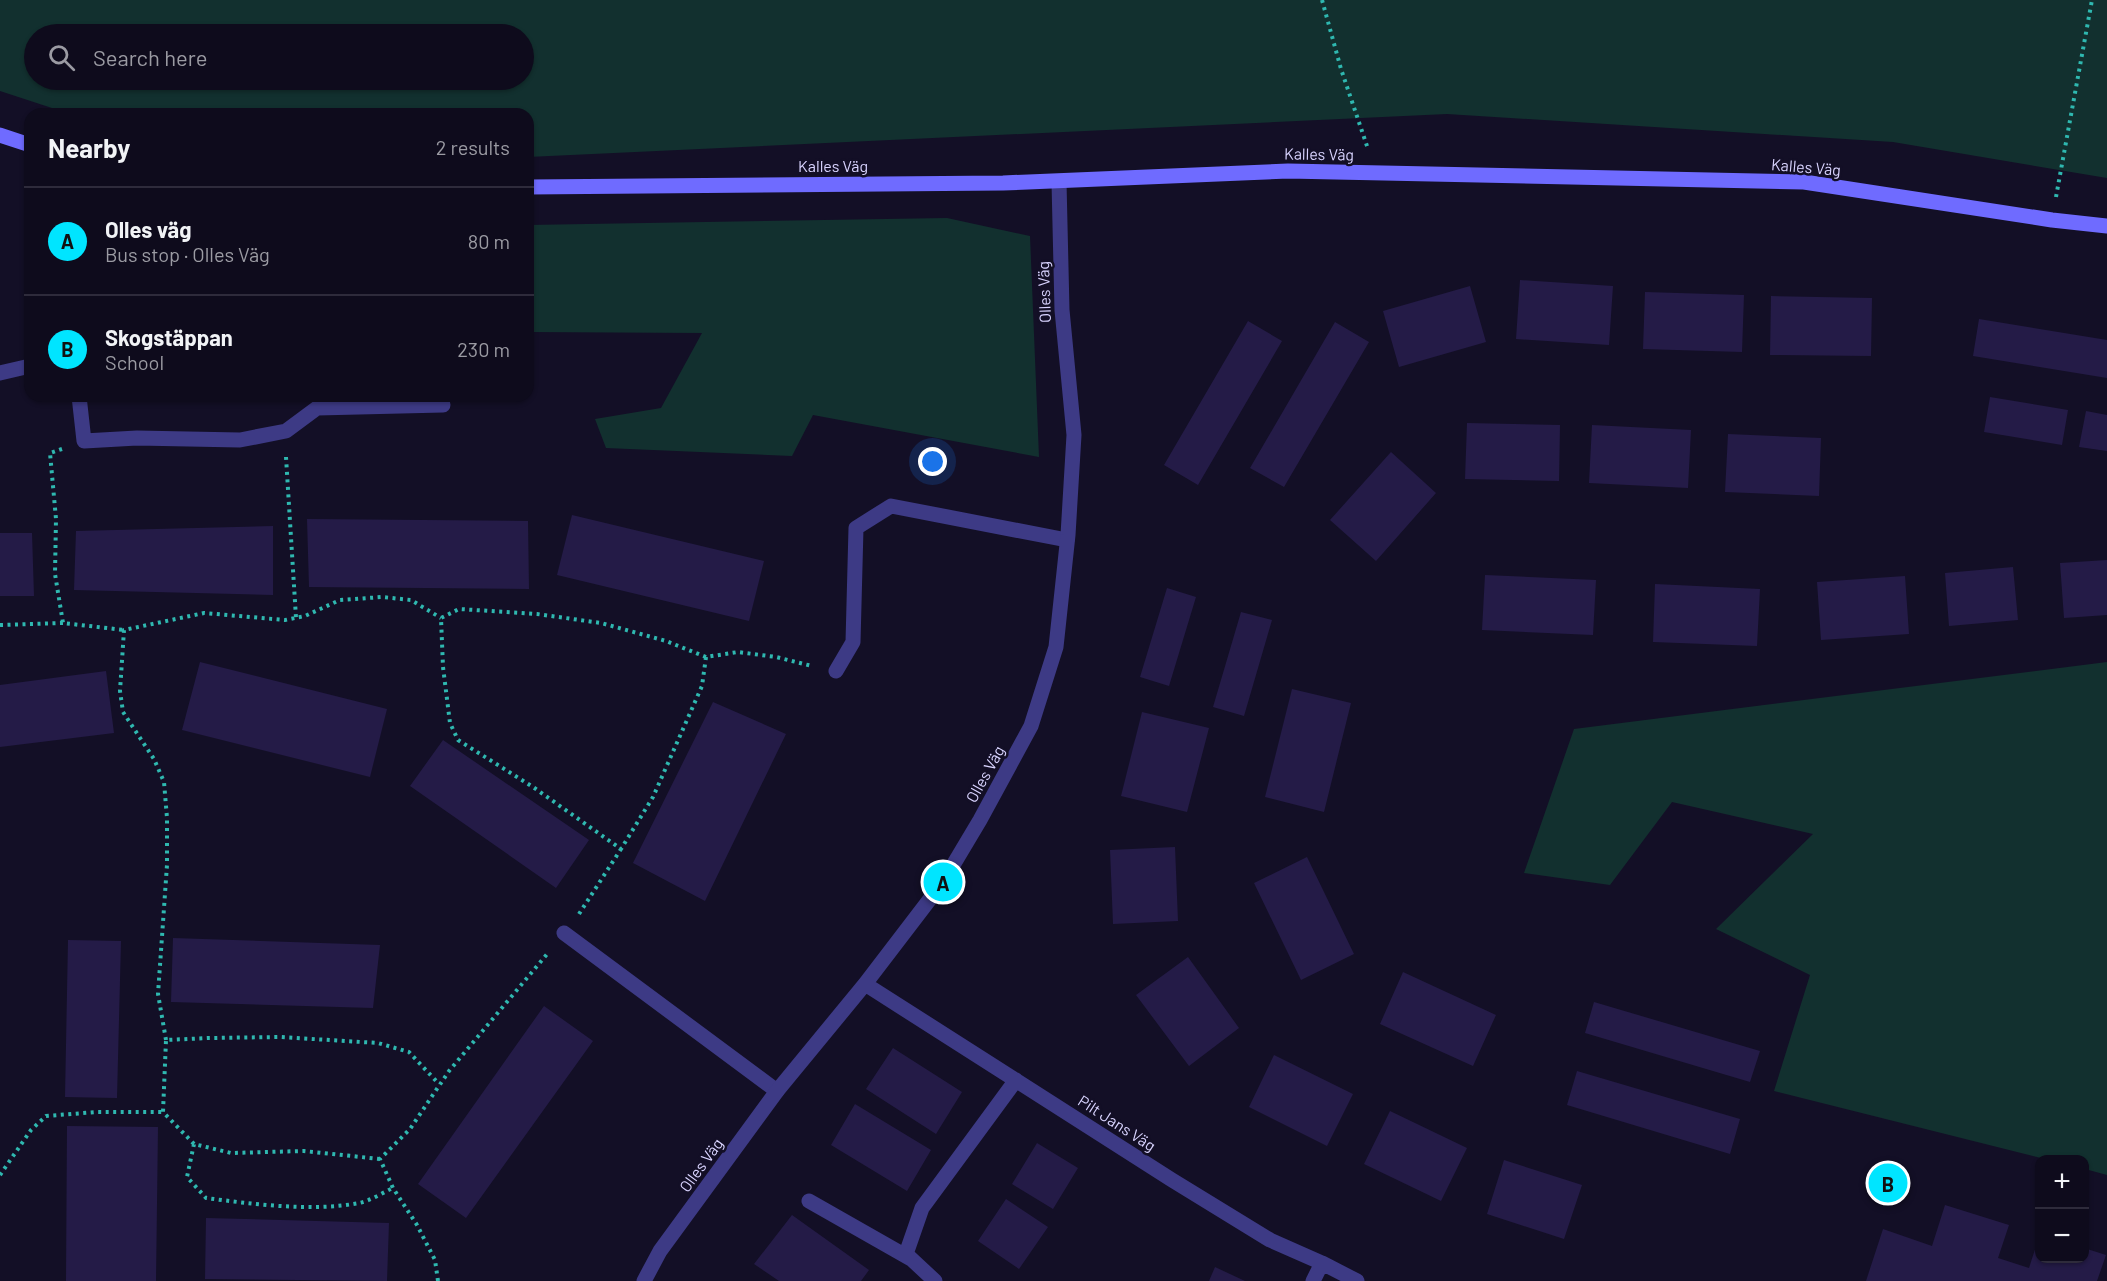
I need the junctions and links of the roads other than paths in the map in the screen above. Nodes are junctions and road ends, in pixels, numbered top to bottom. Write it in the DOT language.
graph roads {
  1 [pos="0,135"];
  2 [pos="24,143"];
  3 [pos="1059,182"];
  4 [pos="534,187"];
  5 [pos="2107,226"];
  6 [pos="24,367"];
  7 [pos="0,373"];
  8 [pos="80,402"];
  9 [pos="443,405"];
  10 [pos="1067,540"];
  11 [pos="836,671"];
  12 [pos="564,933"];
  13 [pos="865,984"];
  14 [pos="1016,1080"];
  15 [pos="777,1091"];
  16 [pos="809,1200"];
  17 [pos="911,1259"];
  18 [pos="1322,1263"];
  19 [pos="644,1281"];
  20 [pos="935,1281"];
  21 [pos="1313,1281"];
  22 [pos="1356,1281"];
  1 -- 2 [label="street"];
  3 -- 4 [label="street, Kalles Väg"];
  3 -- 5 [label="street, Kalles Väg"];
  3 -- 10 [label="street, Olles Väg"];
  6 -- 7 [label="street"];
  8 -- 9 [label="street"];
  10 -- 11 [label="street"];
  10 -- 13 [label="street, Olles Väg"];
  12 -- 15 [label="street"];
  13 -- 14 [label="street, Pilt Jans Väg"];
  13 -- 15 [label="street, Olles Väg"];
  14 -- 17 [label="street"];
  14 -- 18 [label="street, Pilt Jans Väg"];
  15 -- 19 [label="street, Olles Väg"];
  16 -- 17 [label="street"];
  17 -- 20 [label="street"];
  18 -- 21 [label="street"];
  18 -- 22 [label="street, Pilt Jans Väg"];
}
